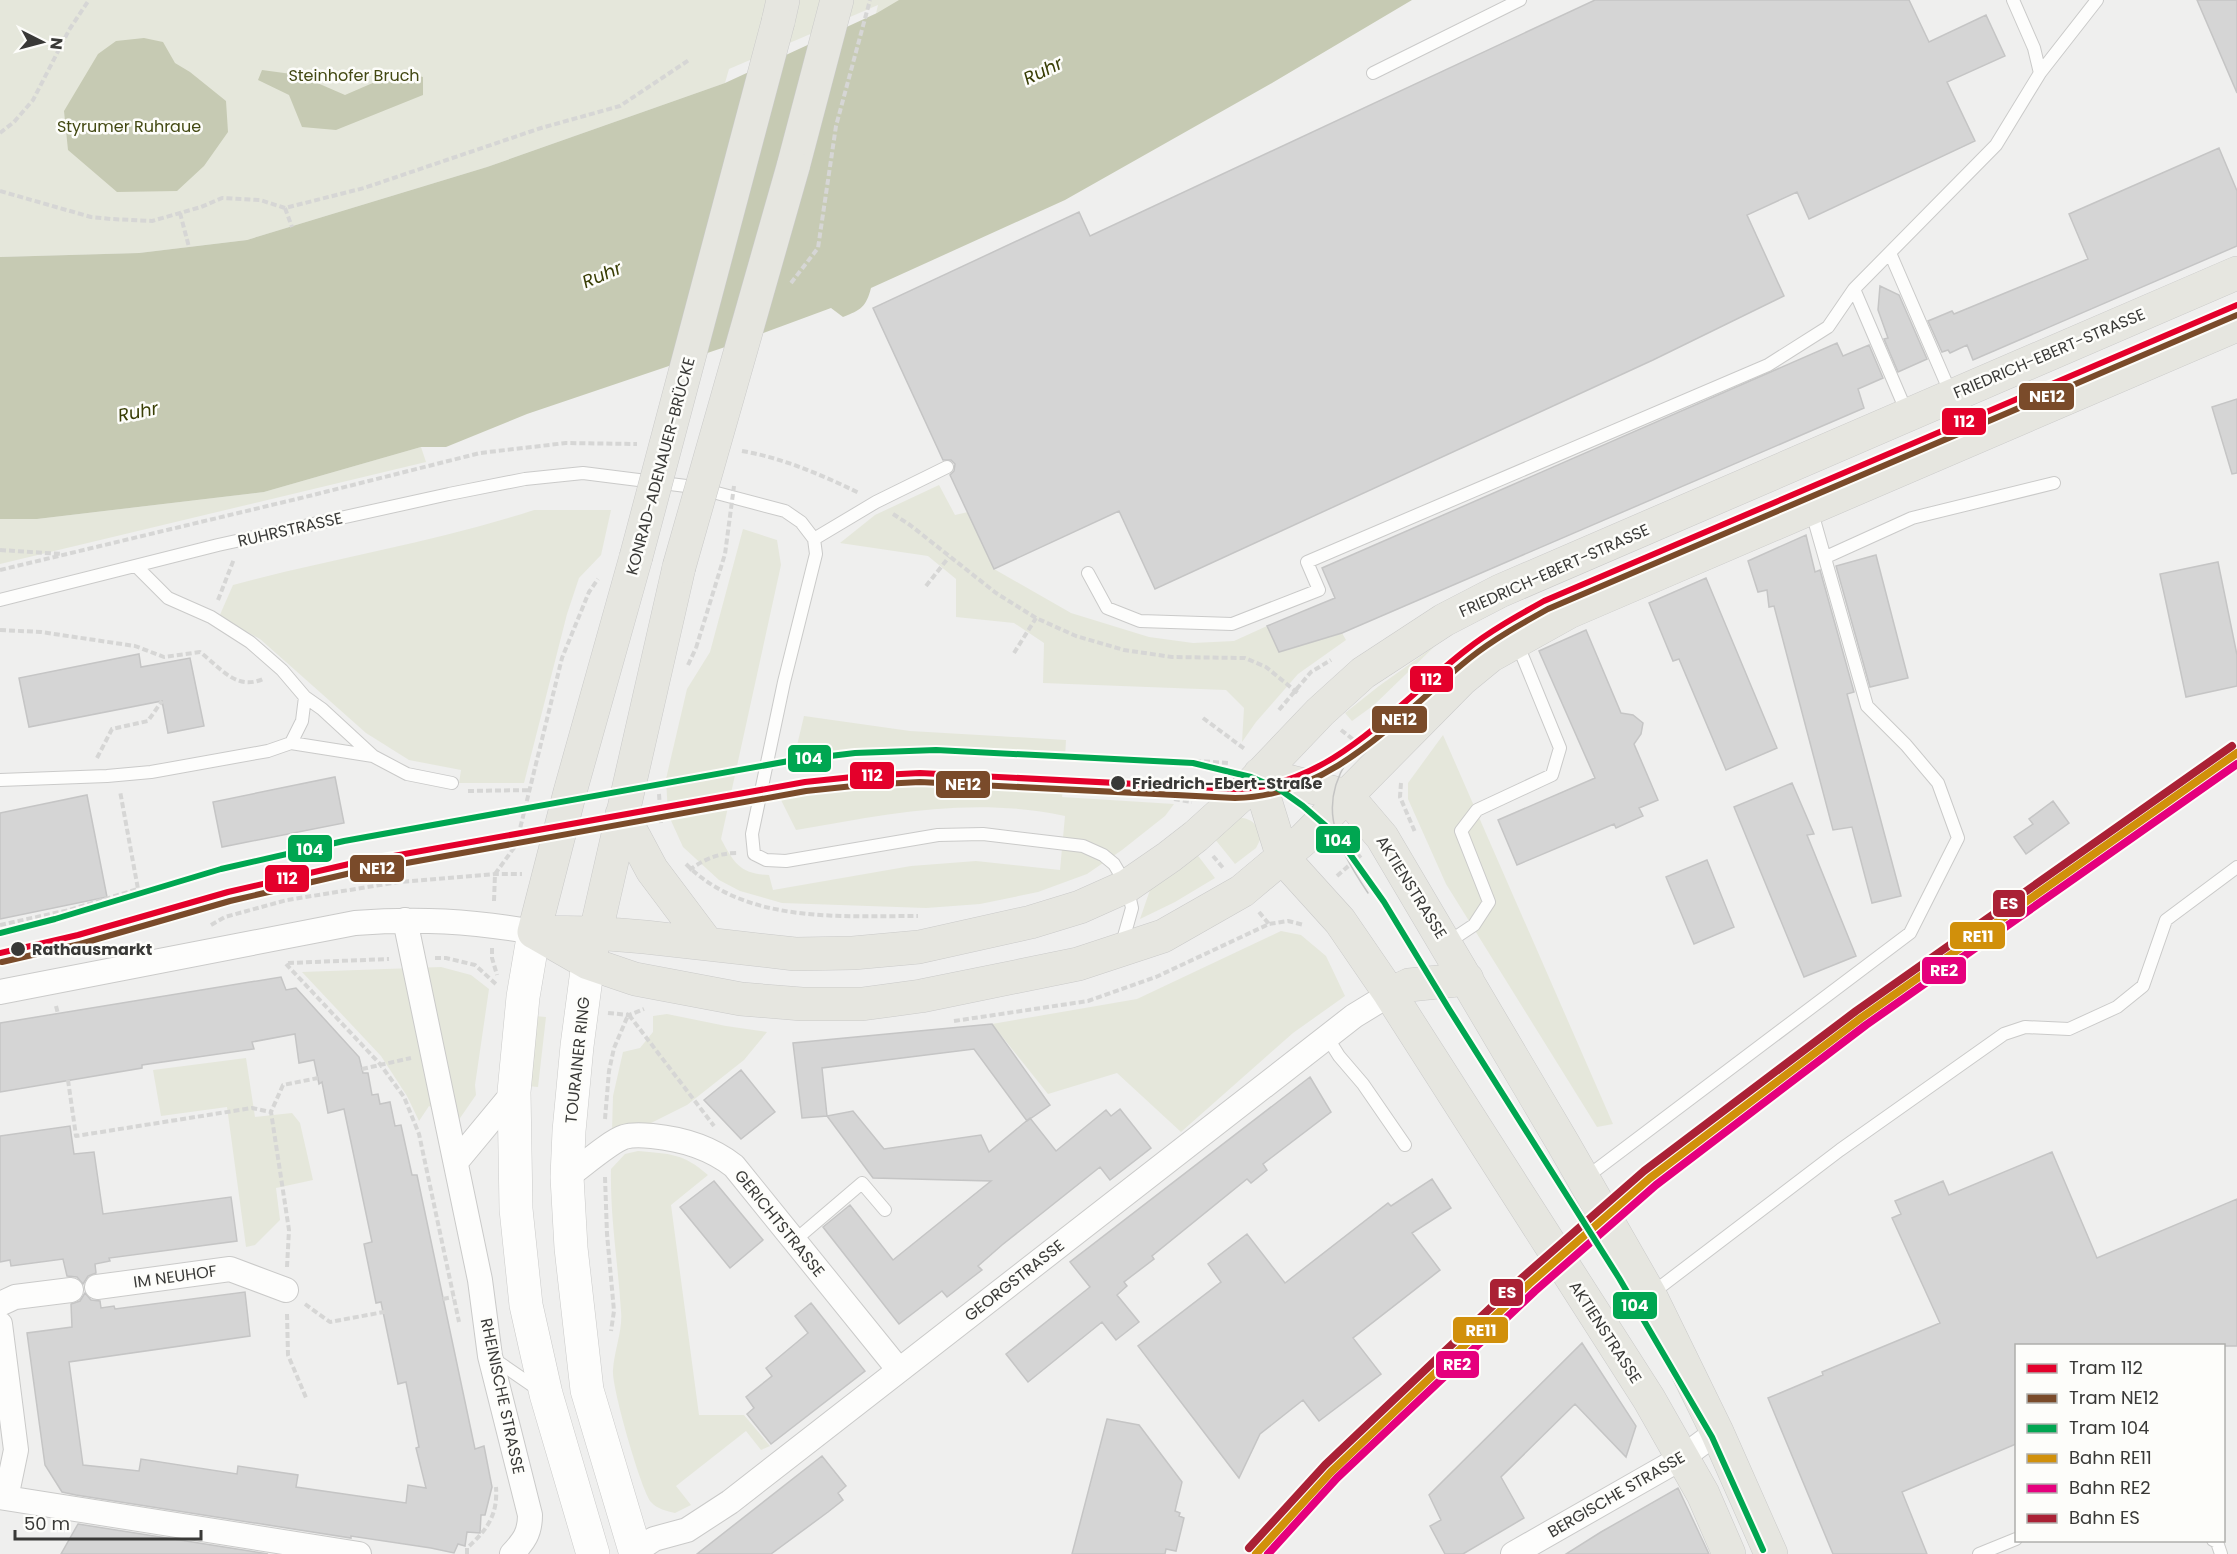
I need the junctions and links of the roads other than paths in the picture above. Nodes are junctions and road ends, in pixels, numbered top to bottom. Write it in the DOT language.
graph roads {
  1 [pos="783,0"];
  2 [pos="837,0"];
  3 [pos="1520,0"];
  4 [pos="2013,0"];
  5 [pos="2097,0"];
  6 [pos="1373,73"];
  7 [pos="2040,73"];
  8 [pos="1890,253"];
  9 [pos="2237,273"];
  10 [pos="1854,289"];
  11 [pos="2237,325"];
  12 [pos="1951,395"];
  13 [pos="1908,415"];
  14 [pos="946,467"];
  15 [pos="2054,483"];
  16 [pos="1811,508"];
  17 [pos="814,539"];
  18 [pos="1826,557"];
  19 [pos="136,566"];
  20 [pos="1088,573"];
  21 [pos="0,600"];
  22 [pos="1517,642"];
  23 [pos="305,697"];
  24 [pos="291,743"];
  25 [pos="374,756"];
  26 [pos="1243,763"];
  27 [pos="0,780"];
  28 [pos="452,783"];
  29 [pos="1347,796"];
  30 [pos="622,814"];
  31 [pos="1283,858"];
  32 [pos="2237,867"];
  33 [pos="1127,886"];
  34 [pos="405,920"];
  35 [pos="534,932"];
  36 [pos="706,942"];
  37 [pos="1447,943"];
  38 [pos="592,948"];
  39 [pos="1120,950"];
  40 [pos="1467,978"];
  41 [pos="0,992"];
  42 [pos="1390,994"];
  43 [pos="1327,1037"];
  44 [pos="514,1092"];
  45 [pos="1406,1144"];
  46 [pos="456,1162"];
  47 [pos="567,1177"];
  48 [pos="1584,1179"];
  49 [pos="885,1210"];
  50 [pos="794,1240"];
  51 [pos="97,1287"];
  52 [pos="71,1290"];
  53 [pos="286,1290"];
  54 [pos="1650,1295"];
  55 [pos="0,1304"];
  56 [pos="0,1324"];
  57 [pos="490,1356"];
  58 [pos="899,1370"];
  59 [pos="546,1394"];
  60 [pos="1717,1432"];
  61 [pos="1683,1457"];
  62 [pos="3,1497"];
  63 [pos="2015,1539"];
  64 [pos="635,1553"];
  65 [pos="359,1554"];
  66 [pos="512,1554"];
  67 [pos="593,1554"];
  68 [pos="1513,1554"];
  69 [pos="1729,1554"];
  70 [pos="1771,1554"];
  71 [pos="1979,1554"];
  1 -- 35 [label="main road, KONRAD-ADENAUER-BRÜCKE, bridge"];
  2 -- 30 [label="main road, TOURAINER RING, bridge"];
  3 -- 6 [label="lane"];
  4 -- 7 [label="lane"];
  5 -- 7 [label="lane"];
  7 -- 8 [label="lane"];
  8 -- 10 [label="lane"];
  8 -- 12 [label="lane"];
  9 -- 12 [label="main road, FRIEDRICH-EBERT-STRASSE"];
  10 -- 13 [label="lane"];
  10 -- 20 [label="lane"];
  11 -- 16 [label="main road, FRIEDRICH-EBERT-STRASSE"];
  12 -- 13 [label="main road, FRIEDRICH-EBERT-STRASSE"];
  13 -- 26 [label="main road, FRIEDRICH-EBERT-STRASSE"];
  14 -- 17 [label="lane"];
  15 -- 18 [label="lane"];
  16 -- 18 [label="lane"];
  16 -- 22 [label="main road, FRIEDRICH-EBERT-STRASSE"];
  17 -- 19 [label="lane, RUHRSTRASSE"];
  17 -- 33 [label="lane"];
  18 -- 48 [label="lane"];
  19 -- 21 [label="lane, RUHRSTRASSE"];
  19 -- 23 [label="lane"];
  22 -- 29 [label="main road, FRIEDRICH-EBERT-STRASSE"];
  22 -- 37 [label="lane"];
  23 -- 24 [label="lane"];
  23 -- 25 [label="lane"];
  24 -- 25 [label="lane"];
  24 -- 27 [label="lane"];
  25 -- 28 [label="lane"];
  26 -- 29 [label="main road"];
  26 -- 31 [label="main road, AKTIENSTRASSE"];
  26 -- 33 [label="main road, FRIEDRICH-EBERT-STRASSE"];
  29 -- 31 [label="main road, FRIEDRICH-EBERT-STRASSE"];
  29 -- 37 [label="main road, AKTIENSTRASSE"];
  30 -- 36 [label="main road"];
  30 -- 38 [label="main road, TOURAINER RING"];
  31 -- 39 [label="main road, FRIEDRICH-EBERT-STRASSE"];
  31 -- 42 [label="main road, AKTIENSTRASSE"];
  32 -- 54 [label="lane"];
  33 -- 36 [label="main road, FRIEDRICH-EBERT-STRASSE"];
  33 -- 39 [label="lane"];
  34 -- 35 [label="street, FRIEDRICH-EBERT-STRASSE"];
  34 -- 41 [label="street, FRIEDRICH-EBERT-STRASSE"];
  34 -- 46 [label="street, RHEINISCHE STRASSE"];
  35 -- 38 [label="main road, FRIEDRICH-EBERT-STRASSE"];
  35 -- 44 [label="main road"];
  36 -- 38 [label="main road, FRIEDRICH-EBERT-STRASSE"];
  37 -- 40 [label="main road, AKTIENSTRASSE"];
  38 -- 39 [label="main road, FRIEDRICH-EBERT-STRASSE"];
  38 -- 47 [label="main road, TOURAINER RING"];
  40 -- 42 [label="main road"];
  40 -- 48 [label="main road, AKTIENSTRASSE"];
  42 -- 43 [label="street, GEORGSTRASSE"];
  42 -- 61 [label="main road, AKTIENSTRASSE"];
  43 -- 45 [label="lane"];
  43 -- 58 [label="street, GEORGSTRASSE"];
  44 -- 46 [label="street"];
  44 -- 59 [label="main road"];
  46 -- 57 [label="street, RHEINISCHE STRASSE"];
  47 -- 50 [label="street, GERICHTSTRASSE"];
  47 -- 64 [label="main road, TOURAINER RING"];
  48 -- 54 [label="main road, AKTIENSTRASSE"];
  49 -- 50 [label="lane"];
  50 -- 58 [label="street, GERICHTSTRASSE"];
  51 -- 53 [label="street, IM NEUHOF"];
  52 -- 55 [label="street"];
  54 -- 60 [label="main road, AKTIENSTRASSE"];
  56 -- 62 [label="street"];
  57 -- 59 [label="lane"];
  57 -- 66 [label="street, RHEINISCHE STRASSE"];
  58 -- 64 [label="street, GEORGSTRASSE"];
  59 -- 67 [label="main road"];
  60 -- 61 [label="street, BERGISCHE STRASSE"];
  60 -- 70 [label="main road, AKTIENSTRASSE"];
  61 -- 68 [label="street, BERGISCHE STRASSE"];
  61 -- 69 [label="main road, AKTIENSTRASSE"];
  62 -- 65 [label="street"];
  63 -- 71 [label="lane"];
}
